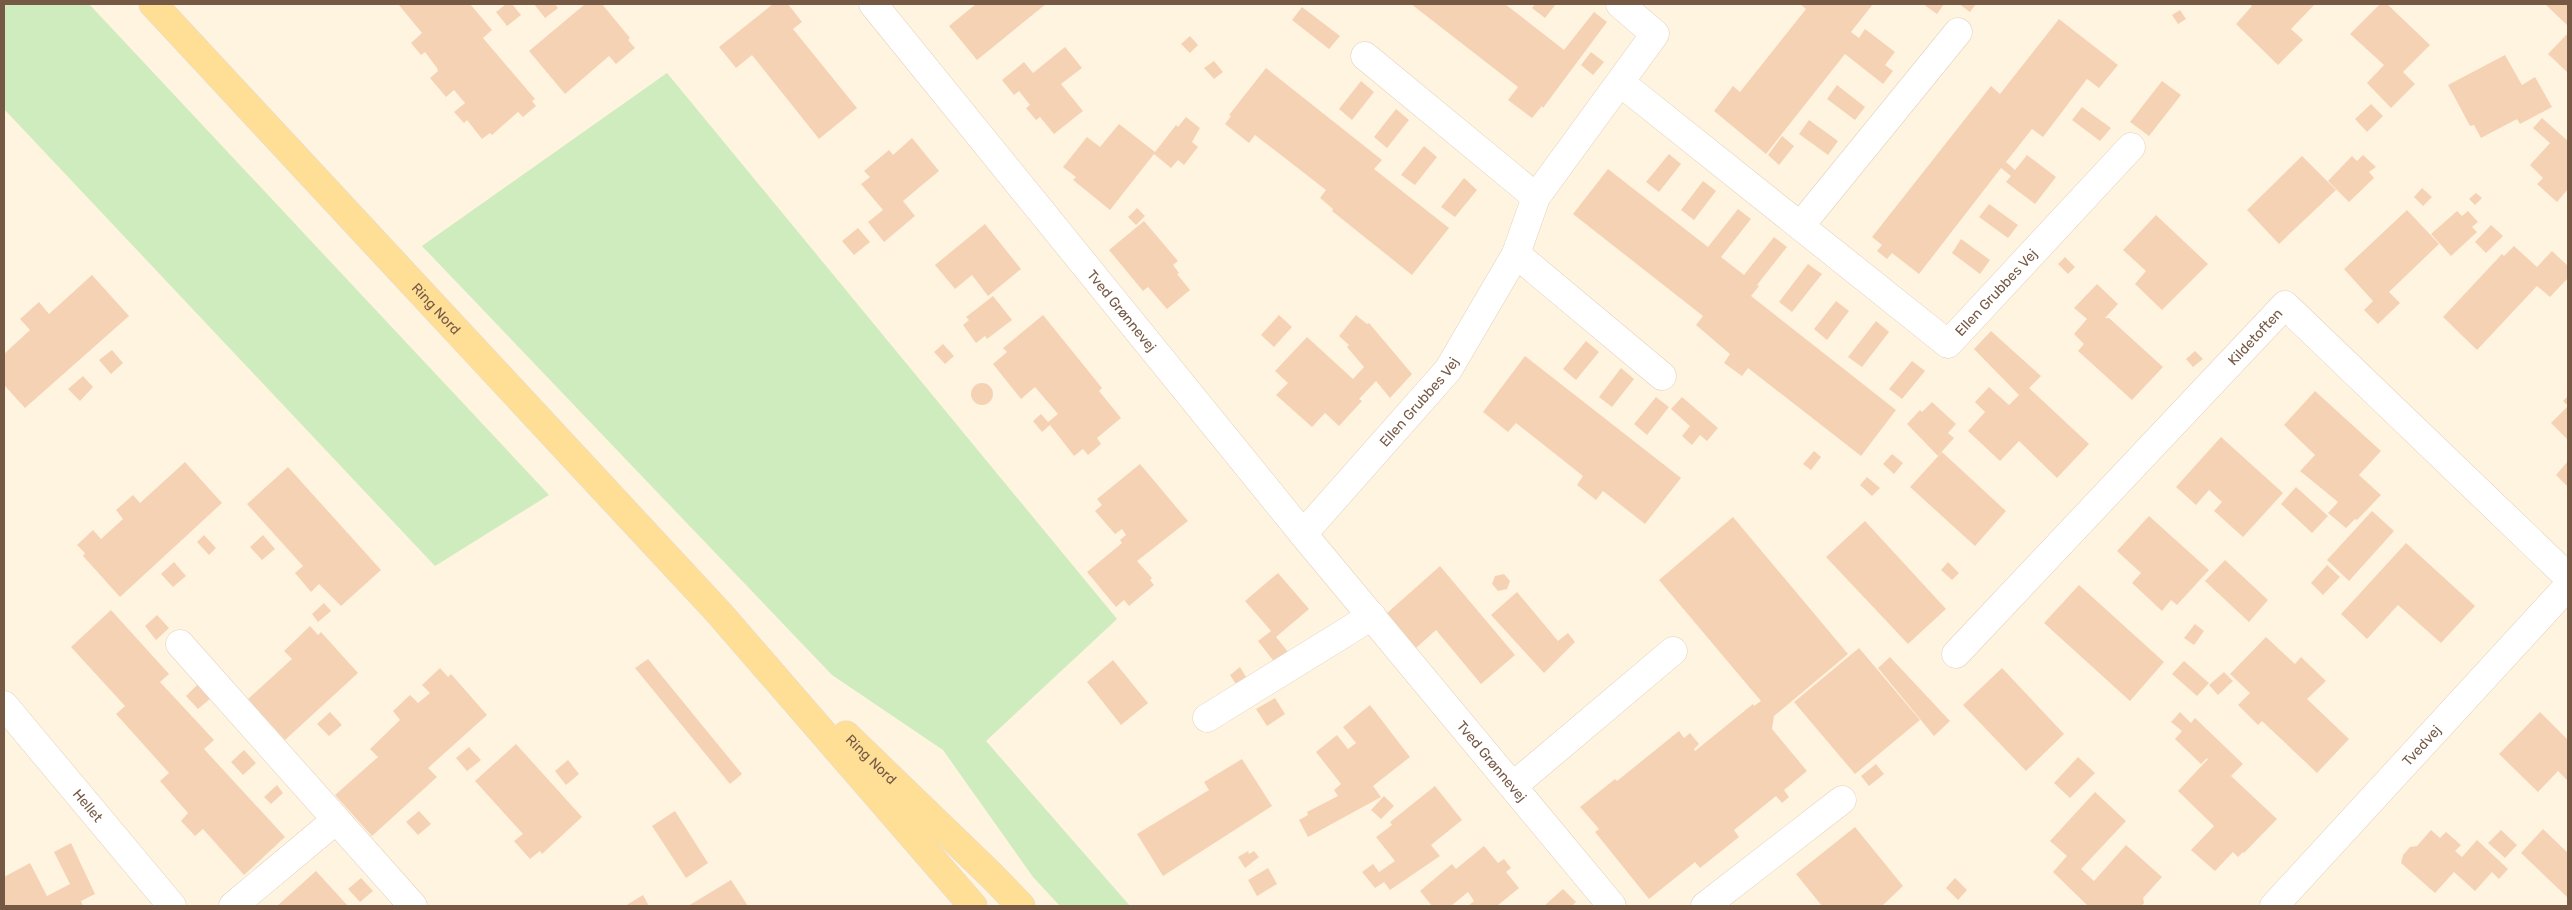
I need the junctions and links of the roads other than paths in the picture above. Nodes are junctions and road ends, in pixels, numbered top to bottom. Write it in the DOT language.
graph roads {
  1 [pos="153,4"];
  2 [pos="872,4"];
  3 [pos="1620,4"];
  4 [pos="1958,32"];
  5 [pos="1365,56"];
  6 [pos="1621,83"];
  7 [pos="2131,147"];
  8 [pos="1536,197"];
  9 [pos="1801,225"];
  10 [pos="1516,254"];
  11 [pos="1662,376"];
  12 [pos="1304,534"];
  13 [pos="2568,577"];
  14 [pos="2568,586"];
  15 [pos="720,614"];
  16 [pos="1372,616"];
  17 [pos="180,644"];
  18 [pos="1673,651"];
  19 [pos="1956,654"];
  20 [pos="4,705"];
  21 [pos="1207,718"];
  22 [pos="1513,786"];
  23 [pos="1842,800"];
  24 [pos="336,820"];
  25 [pos="172,906"];
  26 [pos="233,906"];
  27 [pos="413,906"];
  28 [pos="973,906"];
  29 [pos="1021,906"];
  30 [pos="1612,906"];
  31 [pos="1705,906"];
  32 [pos="2274,906"];
  1 -- 15 [label="main road, Ring Nord"];
  2 -- 12 [label="street, Tved Grønnevej"];
  3 -- 6 [label="street, Ellen Grubbes Vej"];
  4 -- 9 [label="street"];
  5 -- 8 [label="street"];
  6 -- 8 [label="street, Ellen Grubbes Vej"];
  6 -- 9 [label="street, Ellen Grubbes Vej"];
  7 -- 9 [label="street, Ellen Grubbes Vej"];
  8 -- 10 [label="street, Ellen Grubbes Vej"];
  10 -- 11 [label="street"];
  10 -- 12 [label="street, Ellen Grubbes Vej"];
  12 -- 16 [label="street, Tved Grønnevej"];
  13 -- 19 [label="street, Kildetoften"];
  14 -- 32 [label="street, Tvedvej"];
  15 -- 28 [label="main road, Ring Nord"];
  15 -- 29 [label="main road, Ring Nord"];
  16 -- 21 [label="street"];
  16 -- 22 [label="street, Tved Grønnevej"];
  17 -- 24 [label="street"];
  18 -- 22 [label="street"];
  20 -- 25 [label="street, Hellet"];
  22 -- 30 [label="street, Tved Grønnevej"];
  23 -- 31 [label="street"];
  24 -- 26 [label="street"];
  24 -- 27 [label="street"];
}
